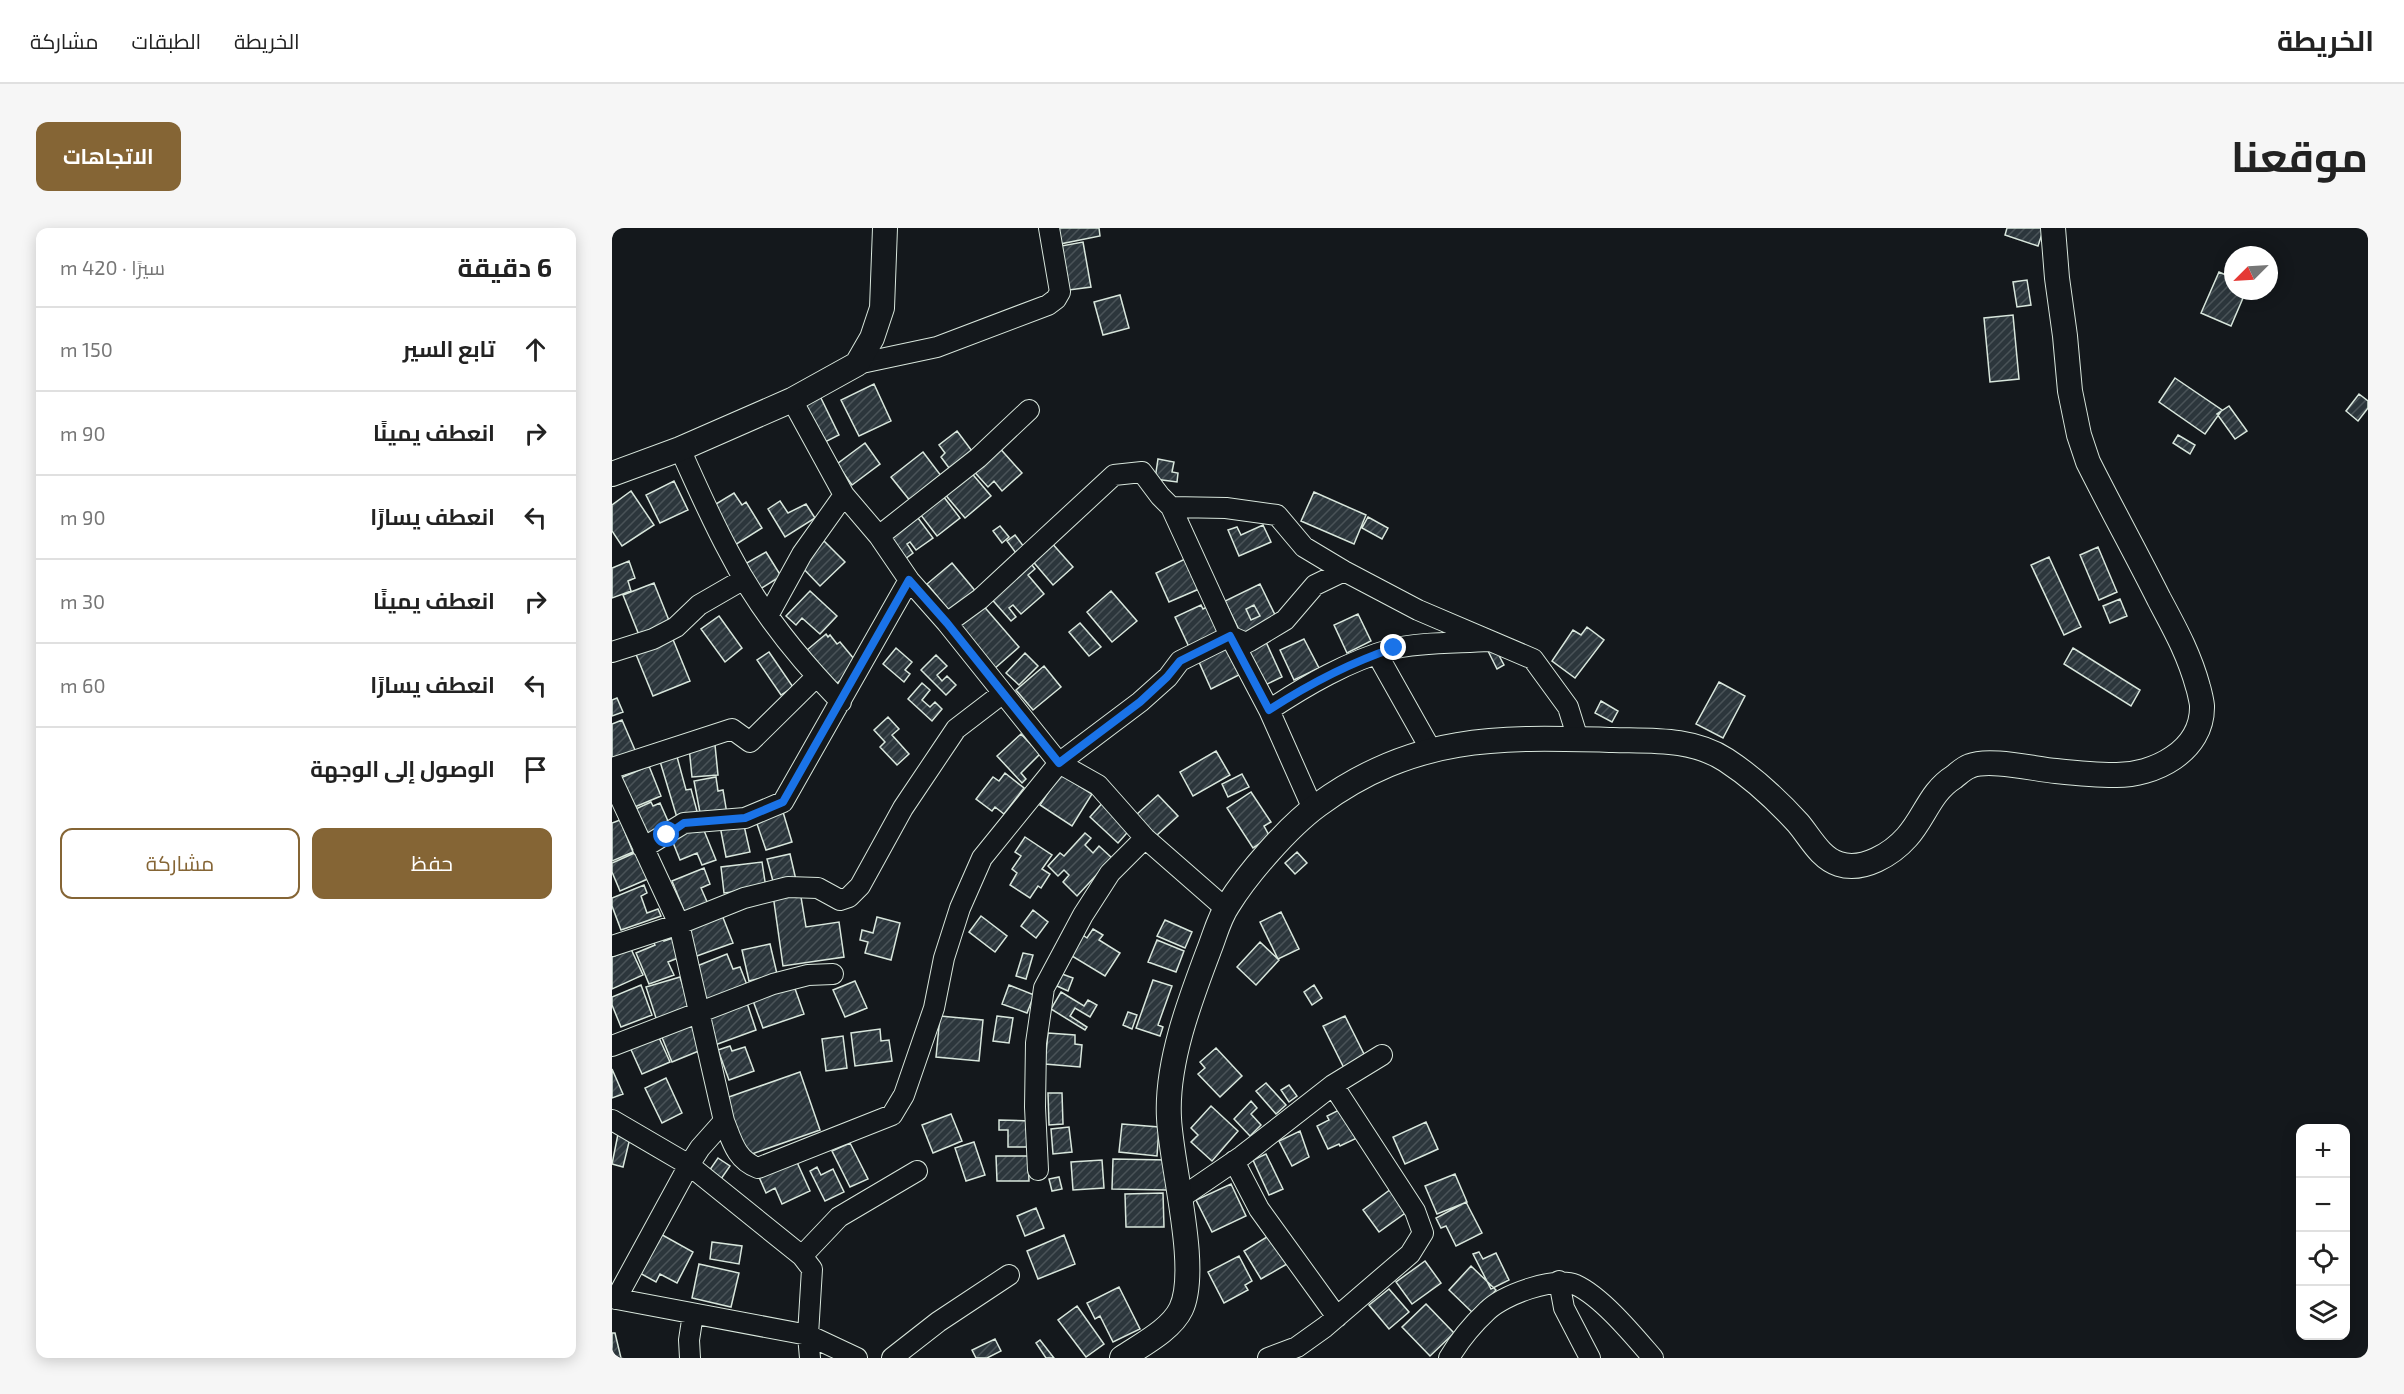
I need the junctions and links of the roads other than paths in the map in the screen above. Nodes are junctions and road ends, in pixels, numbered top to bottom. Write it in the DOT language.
graph roads {
  1 [pos="885,228"];
  2 [pos="1049,228"];
  3 [pos="2054,228"];
  4 [pos="857,364"];
  5 [pos="792,400"];
  6 [pos="1029,410"];
  7 [pos="680,449"];
  8 [pos="612,474"];
  9 [pos="844,495"];
  10 [pos="1171,507"];
  11 [pos="879,536"];
  12 [pos="1344,571"];
  13 [pos="744,579"];
  14 [pos="909,580"];
  15 [pos="769,614"];
  16 [pos="947,623"];
  17 [pos="1230,636"];
  18 [pos="1491,640"];
  19 [pos="612,652"];
  20 [pos="1377,654"];
  21 [pos="816,677"];
  22 [pos="1003,693"];
  23 [pos="841,702"];
  24 [pos="1269,710"];
  25 [pos="1578,738"];
  26 [pos="1431,750"];
  27 [pos="1059,763"];
  28 [pos="612,768"];
  29 [pos="612,780"];
  30 [pos="1313,809"];
  31 [pos="1145,838"];
  32 [pos="643,848"];
  33 [pos="1226,908"];
  34 [pos="679,924"];
  35 [pos="612,945"];
  36 [pos="833,974"];
  37 [pos="699,1011"];
  38 [pos="612,1046"];
  39 [pos="1382,1055"];
  40 [pos="1333,1085"];
  41 [pos="612,1120"];
  42 [pos="724,1121"];
  43 [pos="1234,1161"];
  44 [pos="689,1165"];
  45 [pos="1038,1170"];
  46 [pos="917,1171"];
  47 [pos="1179,1198"];
  48 [pos="802,1256"];
  49 [pos="1010,1275"];
  50 [pos="1559,1281"];
  51 [pos="614,1299"];
  52 [pos="693,1314"];
  53 [pos="1337,1317"];
  54 [pos="808,1335"];
  55 [pos="690,1358"];
  56 [pos="810,1358"];
  57 [pos="857,1358"];
  58 [pos="892,1358"];
  59 [pos="1122,1358"];
  60 [pos="1268,1358"];
  61 [pos="1449,1358"];
  62 [pos="1590,1358"];
  63 [pos="1653,1358"];
  1 -- 4 [label="main road"];
  2 -- 4 [label="street"];
  3 -- 25 [label="main road"];
  4 -- 5 [label="main road"];
  5 -- 7 [label="main road"];
  5 -- 9 [label="street"];
  6 -- 11 [label="street"];
  7 -- 8 [label="main road"];
  7 -- 13 [label="street"];
  9 -- 11 [label="street"];
  9 -- 15 [label="street"];
  10 -- 12 [label="street"];
  10 -- 16 [label="street"];
  10 -- 17 [label="street"];
  11 -- 14 [label="street"];
  12 -- 17 [label="street"];
  12 -- 18 [label="street"];
  13 -- 15 [label="street"];
  13 -- 19 [label="street"];
  14 -- 16 [label="street"];
  14 -- 23 [label="street"];
  15 -- 21 [label="street"];
  16 -- 22 [label="street"];
  17 -- 24 [label="street"];
  17 -- 27 [label="street"];
  18 -- 20 [label="street"];
  18 -- 25 [label="street"];
  20 -- 24 [label="street"];
  20 -- 26 [label="street"];
  21 -- 23 [label="street"];
  21 -- 28 [label="street"];
  22 -- 27 [label="street"];
  22 -- 34 [label="street"];
  23 -- 32 [label="street"];
  24 -- 30 [label="street"];
  25 -- 26 [label="main road"];
  26 -- 30 [label="main road"];
  27 -- 31 [label="street"];
  27 -- 42 [label="street"];
  29 -- 32 [label="street"];
  30 -- 33 [label="main road"];
  31 -- 33 [label="street"];
  31 -- 45 [label="street"];
  32 -- 34 [label="street"];
  33 -- 47 [label="main road"];
  34 -- 35 [label="street"];
  34 -- 37 [label="street"];
  36 -- 37 [label="street"];
  37 -- 38 [label="street"];
  37 -- 42 [label="street"];
  39 -- 40 [label="street"];
  40 -- 43 [label="street"];
  40 -- 53 [label="street"];
  41 -- 44 [label="street"];
  42 -- 44 [label="street"];
  43 -- 47 [label="street"];
  43 -- 53 [label="street"];
  44 -- 48 [label="street"];
  44 -- 51 [label="street"];
  46 -- 48 [label="street"];
  47 -- 59 [label="main road"];
  48 -- 54 [label="street"];
  49 -- 58 [label="street"];
  50 -- 61 [label="street"];
  50 -- 62 [label="street"];
  50 -- 63 [label="street"];
  51 -- 52 [label="street"];
  52 -- 54 [label="street"];
  52 -- 55 [label="street"];
  53 -- 60 [label="street"];
  54 -- 56 [label="street"];
  54 -- 57 [label="street"];
}
